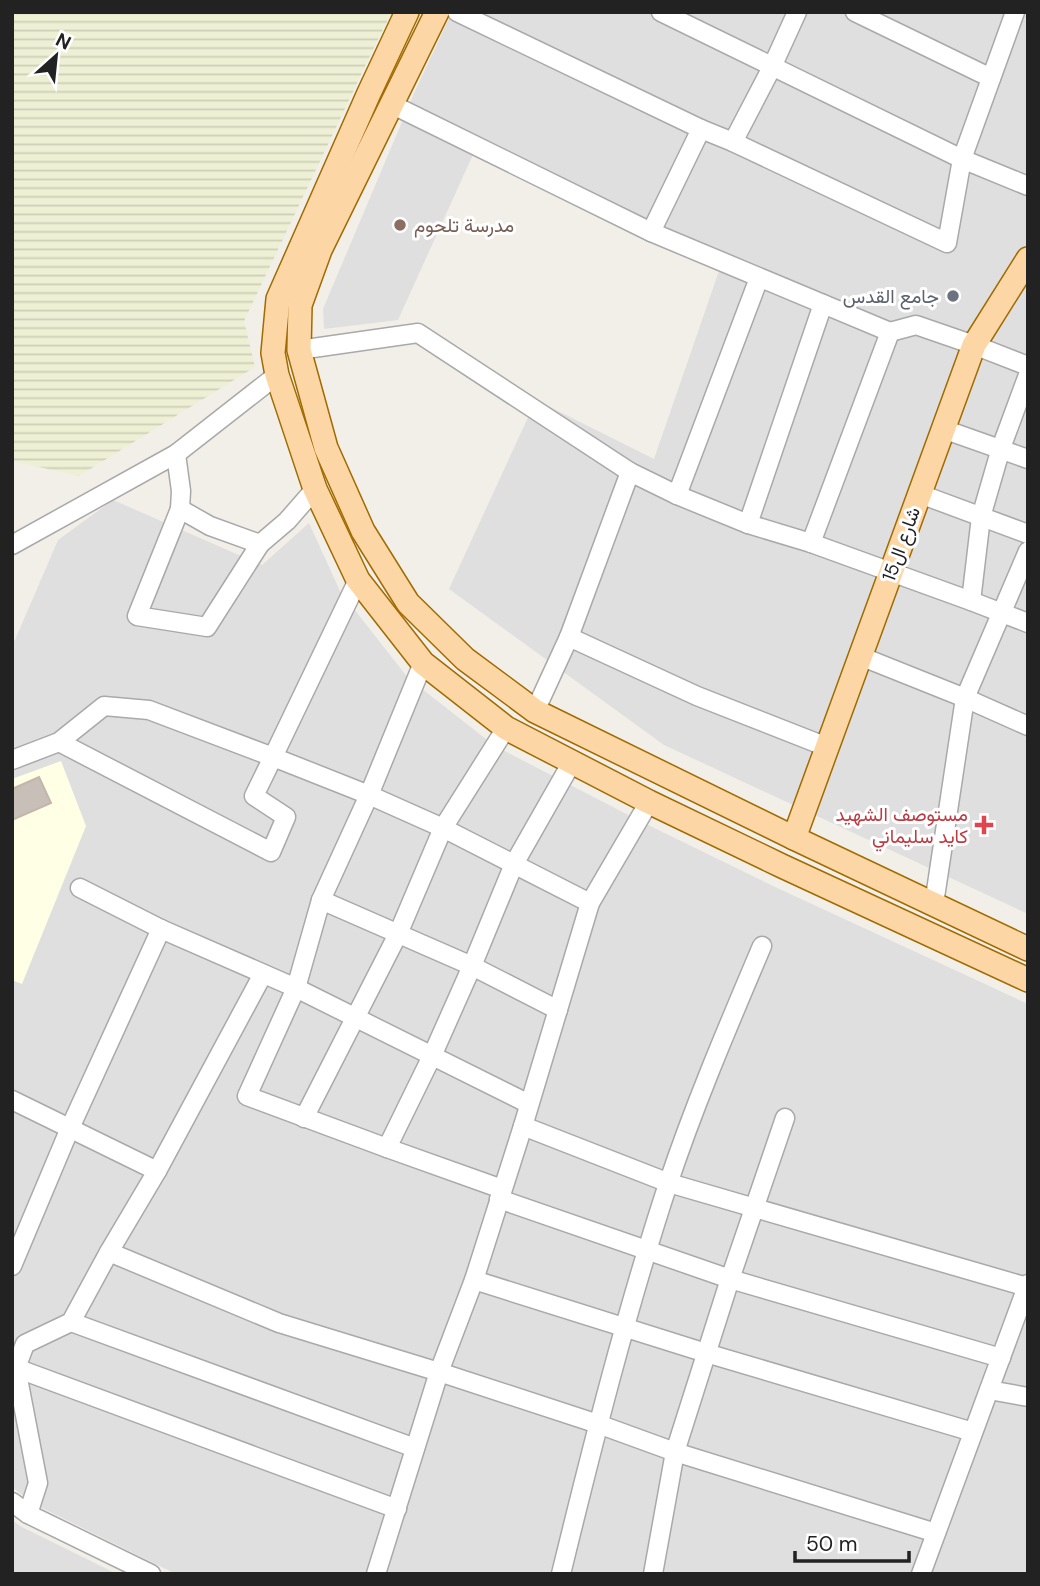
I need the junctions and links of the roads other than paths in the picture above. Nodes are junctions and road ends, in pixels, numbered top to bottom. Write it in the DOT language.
graph roads {
  1 [pos="407,12"];
  2 [pos="437,12"];
  3 [pos="457,12"];
  4 [pos="661,12"];
  5 [pos="797,12"];
  6 [pos="855,12"];
  7 [pos="1015,12"];
  8 [pos="772,67"];
  9 [pos="991,78"];
  10 [pos="393,105"];
  11 [pos="701,129"];
  12 [pos="733,142"];
  13 [pos="962,159"];
  14 [pos="1028,186"];
  15 [pos="651,232"];
  16 [pos="1028,259"];
  17 [pos="759,278"];
  18 [pos="823,304"];
  19 [pos="890,332"];
  20 [pos="974,345"];
  21 [pos="299,350"];
  22 [pos="1028,366"];
  23 [pos="277,375"];
  24 [pos="1028,375"];
  25 [pos="943,429"];
  26 [pos="1001,448"];
  27 [pos="176,454"];
  28 [pos="1028,459"];
  29 [pos="630,472"];
  30 [pos="315,489"];
  31 [pos="920,494"];
  32 [pos="677,495"];
  33 [pos="180,509"];
  34 [pos="981,517"];
  35 [pos="748,524"];
  36 [pos="1028,534"];
  37 [pos="811,543"];
  38 [pos="260,544"];
  39 [pos="12,545"];
  40 [pos="1028,551"];
  41 [pos="891,573"];
  42 [pos="358,580"];
  43 [pos="971,601"];
  44 [pos="1002,613"];
  45 [pos="1028,623"];
  46 [pos="569,636"];
  47 [pos="860,656"];
  48 [pos="423,663"];
  49 [pos="965,698"];
  50 [pos="535,710"];
  51 [pos="1028,726"];
  52 [pos="506,728"];
  53 [pos="59,742"];
  54 [pos="827,747"];
  55 [pos="273,757"];
  56 [pos="12,760"];
  57 [pos="572,762"];
  58 [pos="369,795"];
  59 [pos="649,802"];
  60 [pos="443,828"];
  61 [pos="794,838"];
  62 [pos="514,863"];
  63 [pos="80,888"];
  64 [pos="321,901"];
  65 [pos="590,903"];
  66 [pos="934,904"];
  67 [pos="161,929"];
  68 [pos="398,934"];
  69 [pos="762,946"];
  70 [pos="1028,948"];
  71 [pos="472,966"];
  72 [pos="263,974"];
  73 [pos="1028,980"];
  74 [pos="296,988"];
  75 [pos="558,1010"];
  76 [pos="356,1019"];
  77 [pos="432,1056"];
  78 [pos="12,1100"];
  79 [pos="529,1104"];
  80 [pos="304,1118"];
  81 [pos="785,1118"];
  82 [pos="523,1126"];
  83 [pos="70,1128"];
  84 [pos="387,1148"];
  85 [pos="157,1171"];
  86 [pos="669,1182"];
  87 [pos="501,1194"];
  88 [pos="753,1209"];
  89 [pos="648,1251"];
  90 [pos="109,1252"];
  91 [pos="12,1266"];
  92 [pos="730,1279"];
  93 [pos="474,1280"];
  94 [pos="1027,1286"];
  95 [pos="71,1322"];
  96 [pos="624,1328"];
  97 [pos="706,1353"];
  98 [pos="1000,1358"];
  99 [pos="16,1368"];
  100 [pos="439,1372"];
  101 [pos="989,1390"];
  102 [pos="1028,1397"];
  103 [pos="598,1424"];
  104 [pos="974,1432"];
  105 [pos="415,1448"];
  106 [pos="675,1452"];
  107 [pos="12,1502"];
  108 [pos="397,1509"];
  109 [pos="28,1514"];
  110 [pos="936,1533"];
  111 [pos="151,1574"];
  112 [pos="376,1574"];
  113 [pos="561,1574"];
  114 [pos="653,1574"];
  115 [pos="921,1574"];
  1 -- 23 [label="main road"];
  2 -- 10 [label="main road"];
  3 -- 11 [label="street"];
  4 -- 8 [label="street"];
  5 -- 8 [label="street"];
  6 -- 9 [label="street"];
  7 -- 9 [label="street"];
  8 -- 12 [label="street"];
  8 -- 13 [label="street"];
  9 -- 13 [label="street"];
  10 -- 15 [label="street"];
  10 -- 21 [label="main road"];
  11 -- 12 [label="street"];
  11 -- 15 [label="street"];
  12 -- 13 [label="street"];
  13 -- 14 [label="street"];
  15 -- 17 [label="street"];
  16 -- 20 [label="main road, شارع ال15"];
  17 -- 18 [label="street"];
  17 -- 32 [label="street"];
  18 -- 19 [label="street"];
  18 -- 35 [label="street"];
  19 -- 20 [label="street"];
  19 -- 37 [label="street"];
  20 -- 22 [label="street"];
  20 -- 25 [label="main road, شارع ال15"];
  21 -- 29 [label="street"];
  21 -- 50 [label="main road"];
  23 -- 27 [label="street"];
  23 -- 30 [label="main road"];
  24 -- 26 [label="street"];
  25 -- 26 [label="street"];
  25 -- 31 [label="main road, شارع ال15"];
  26 -- 28 [label="street"];
  26 -- 34 [label="street"];
  27 -- 33 [label="street"];
  27 -- 39 [label="street"];
  29 -- 32 [label="street"];
  29 -- 46 [label="street"];
  30 -- 38 [label="street"];
  30 -- 42 [label="main road"];
  31 -- 34 [label="street"];
  31 -- 41 [label="main road, شارع ال15"];
  32 -- 35 [label="street"];
  33 -- 38 [label="street"];
  33 -- 38 [label="street"];
  34 -- 36 [label="street"];
  34 -- 43 [label="street"];
  35 -- 37 [label="street"];
  37 -- 41 [label="street"];
  40 -- 44 [label="street"];
  41 -- 43 [label="street"];
  41 -- 47 [label="main road, شارع ال15"];
  42 -- 48 [label="main road"];
  42 -- 55 [label="street"];
  43 -- 44 [label="street"];
  44 -- 45 [label="street"];
  44 -- 49 [label="street"];
  46 -- 50 [label="street"];
  46 -- 54 [label="street"];
  47 -- 49 [label="street"];
  47 -- 54 [label="main road, شارع ال15"];
  48 -- 52 [label="main road"];
  48 -- 58 [label="street"];
  49 -- 51 [label="street"];
  49 -- 66 [label="street"];
  50 -- 61 [label="main road"];
  52 -- 57 [label="main road"];
  52 -- 60 [label="street"];
  53 -- 55 [label="street"];
  53 -- 55 [label="street"];
  53 -- 56 [label="street"];
  54 -- 61 [label="main road, شارع ال15"];
  55 -- 58 [label="street"];
  57 -- 59 [label="main road"];
  57 -- 62 [label="street"];
  58 -- 60 [label="street"];
  58 -- 64 [label="street"];
  59 -- 65 [label="street"];
  59 -- 73 [label="main road"];
  60 -- 62 [label="street"];
  60 -- 68 [label="street"];
  61 -- 66 [label="main road"];
  62 -- 65 [label="street"];
  62 -- 71 [label="street"];
  63 -- 67 [label="street"];
  64 -- 68 [label="street"];
  64 -- 74 [label="street"];
  65 -- 75 [label="street"];
  66 -- 70 [label="main road"];
  67 -- 72 [label="street"];
  67 -- 83 [label="street"];
  68 -- 71 [label="street"];
  68 -- 76 [label="street"];
  69 -- 86 [label="street"];
  71 -- 75 [label="street"];
  71 -- 77 [label="street"];
  72 -- 74 [label="street"];
  72 -- 85 [label="street"];
  74 -- 76 [label="street"];
  74 -- 80 [label="street"];
  75 -- 79 [label="street"];
  76 -- 77 [label="street"];
  76 -- 80 [label="street"];
  77 -- 79 [label="street"];
  77 -- 84 [label="street"];
  78 -- 83 [label="street"];
  79 -- 82 [label="street"];
  80 -- 84 [label="street"];
  81 -- 88 [label="street"];
  82 -- 86 [label="street"];
  82 -- 87 [label="street"];
  83 -- 85 [label="street"];
  83 -- 91 [label="street"];
  84 -- 87 [label="street"];
  85 -- 90 [label="street"];
  86 -- 88 [label="street"];
  86 -- 89 [label="street"];
  87 -- 89 [label="street"];
  87 -- 93 [label="street"];
  88 -- 92 [label="street"];
  88 -- 94 [label="street"];
  89 -- 92 [label="street"];
  89 -- 96 [label="street"];
  90 -- 95 [label="street"];
  90 -- 100 [label="street"];
  92 -- 97 [label="street"];
  92 -- 98 [label="street"];
  93 -- 96 [label="street"];
  93 -- 100 [label="street"];
  94 -- 98 [label="street"];
  95 -- 99 [label="street"];
  95 -- 105 [label="street"];
  96 -- 97 [label="street"];
  96 -- 103 [label="street"];
  97 -- 104 [label="street"];
  97 -- 106 [label="street"];
  98 -- 101 [label="street"];
  99 -- 108 [label="street"];
  99 -- 109 [label="street"];
  100 -- 103 [label="street"];
  100 -- 105 [label="street"];
  101 -- 102 [label="street"];
  101 -- 104 [label="street"];
  103 -- 106 [label="street"];
  103 -- 113 [label="street"];
  104 -- 110 [label="street"];
  105 -- 108 [label="street"];
  106 -- 110 [label="street"];
  106 -- 114 [label="street"];
  107 -- 109 [label="street"];
  108 -- 112 [label="street"];
  109 -- 111 [label="street"];
  110 -- 115 [label="street"];
}
